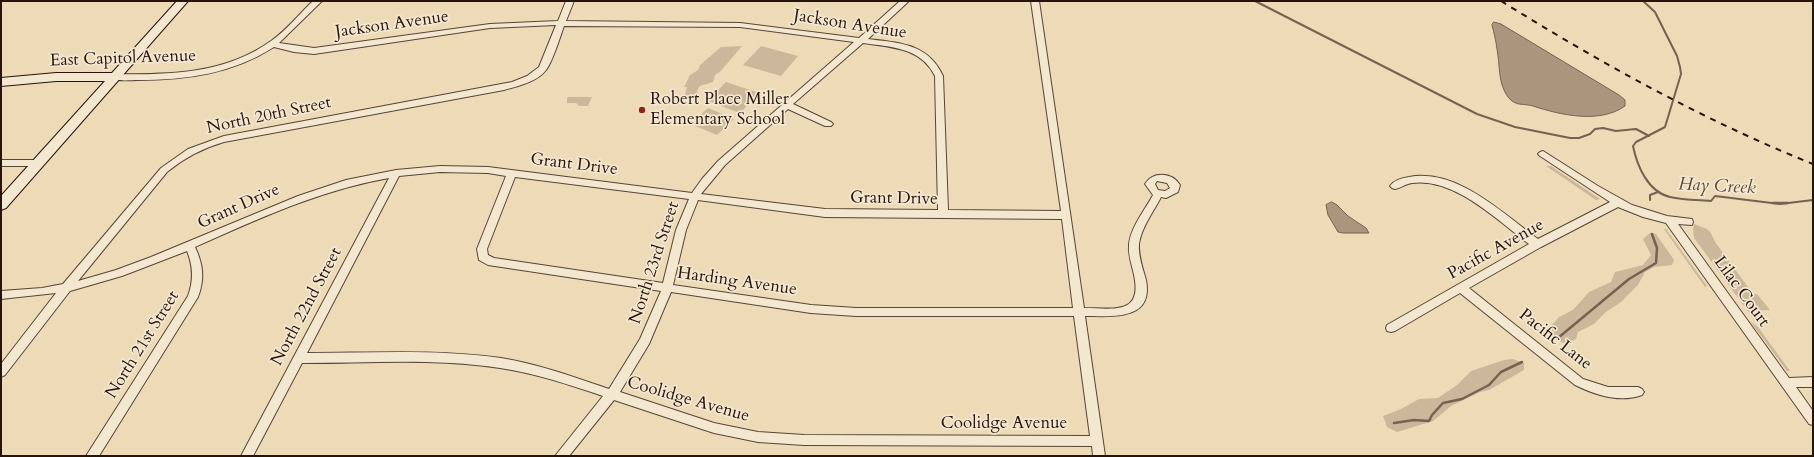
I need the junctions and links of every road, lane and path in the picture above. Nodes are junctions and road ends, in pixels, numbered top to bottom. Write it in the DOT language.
graph roads {
  1 [pos="183,1"];
  2 [pos="318,1"];
  3 [pos="570,1"];
  4 [pos="905,1"];
  5 [pos="1035,1"];
  6 [pos="561,23"];
  7 [pos="861,40"];
  8 [pos="273,44"];
  9 [pos="115,77"];
  10 [pos="1,82"];
  11 [pos="787,105"];
  12 [pos="828,124"];
  13 [pos="1543,154"];
  14 [pos="1,163"];
  15 [pos="38,163"];
  16 [pos="396,173"];
  17 [pos="512,173"];
  18 [pos="1395,186"];
  19 [pos="1158,194"];
  20 [pos="694,197"];
  21 [pos="1617,203"];
  22 [pos="1,205"];
  23 [pos="943,215"];
  24 [pos="1066,215"];
  25 [pos="1669,220"];
  26 [pos="1688,222"];
  27 [pos="1537,244"];
  28 [pos="190,246"];
  29 [pos="66,288"];
  30 [pos="667,288"];
  31 [pos="1461,288"];
  32 [pos="1,295"];
  33 [pos="1079,312"];
  34 [pos="1391,328"];
  35 [pos="298,358"];
  36 [pos="1,372"];
  37 [pos="1813,382"];
  38 [pos="1786,383"];
  39 [pos="1638,392"];
  40 [pos="612,395"];
  41 [pos="1813,420"];
  42 [pos="1097,441"];
  43 [pos="92,456"];
  44 [pos="247,456"];
  45 [pos="561,456"];
  46 [pos="1099,456"];
  1 -- 9 [label="street"];
  2 -- 8 [label="street, East Capitol Avenue"];
  3 -- 6 [label="street, North 20th Street"];
  4 -- 7 [label="street, North 23rd Street"];
  5 -- 24 [label="street"];
  6 -- 7 [label="street, Jackson Avenue"];
  6 -- 8 [label="street, Jackson Avenue"];
  6 -- 29 [label="street, North 20th Street"];
  7 -- 11 [label="street, North 23rd Street"];
  7 -- 23 [label="street, Jackson Avenue"];
  8 -- 9 [label="street, East Capitol Avenue"];
  9 -- 10 [label="street, East Capitol Avenue"];
  9 -- 15 [label="street"];
  11 -- 12 [label="street"];
  11 -- 20 [label="street, North 23rd Street"];
  13 -- 21 [label="street"];
  14 -- 15 [label="street"];
  15 -- 22 [label="street"];
  16 -- 17 [label="street, Grant Drive"];
  16 -- 28 [label="street, Grant Drive"];
  16 -- 35 [label="street, North 22nd Street"];
  17 -- 20 [label="street, Grant Drive"];
  17 -- 30 [label="street, Harding Avenue"];
  18 -- 27 [label="street"];
  19 -- 33 [label="street, Harding Avenue"];
  20 -- 23 [label="street, Grant Drive"];
  20 -- 30 [label="street, North 23rd Street"];
  21 -- 25 [label="street"];
  21 -- 27 [label="street, Pacific Avenue"];
  23 -- 24 [label="street, Grant Drive"];
  24 -- 33 [label="street"];
  25 -- 26 [label="street"];
  25 -- 38 [label="street, Lilac Court"];
  27 -- 31 [label="street, Pacific Avenue"];
  28 -- 29 [label="street, Grant Drive"];
  28 -- 43 [label="street, North 21st Street"];
  29 -- 32 [label="street, Grant Drive"];
  29 -- 36 [label="street, North 20th Street"];
  30 -- 33 [label="street, Harding Avenue"];
  30 -- 40 [label="street, North 23rd Street"];
  31 -- 34 [label="street, Pacific Avenue"];
  31 -- 39 [label="street, Pacific Lane"];
  33 -- 42 [label="street"];
  35 -- 40 [label="street, Coolidge Avenue"];
  35 -- 44 [label="street, North 22nd Street"];
  37 -- 38 [label="street"];
  38 -- 41 [label="street, Lilac Court"];
  40 -- 42 [label="street, Coolidge Avenue"];
  40 -- 45 [label="street, North 23rd Street"];
  42 -- 46 [label="street"];
}
